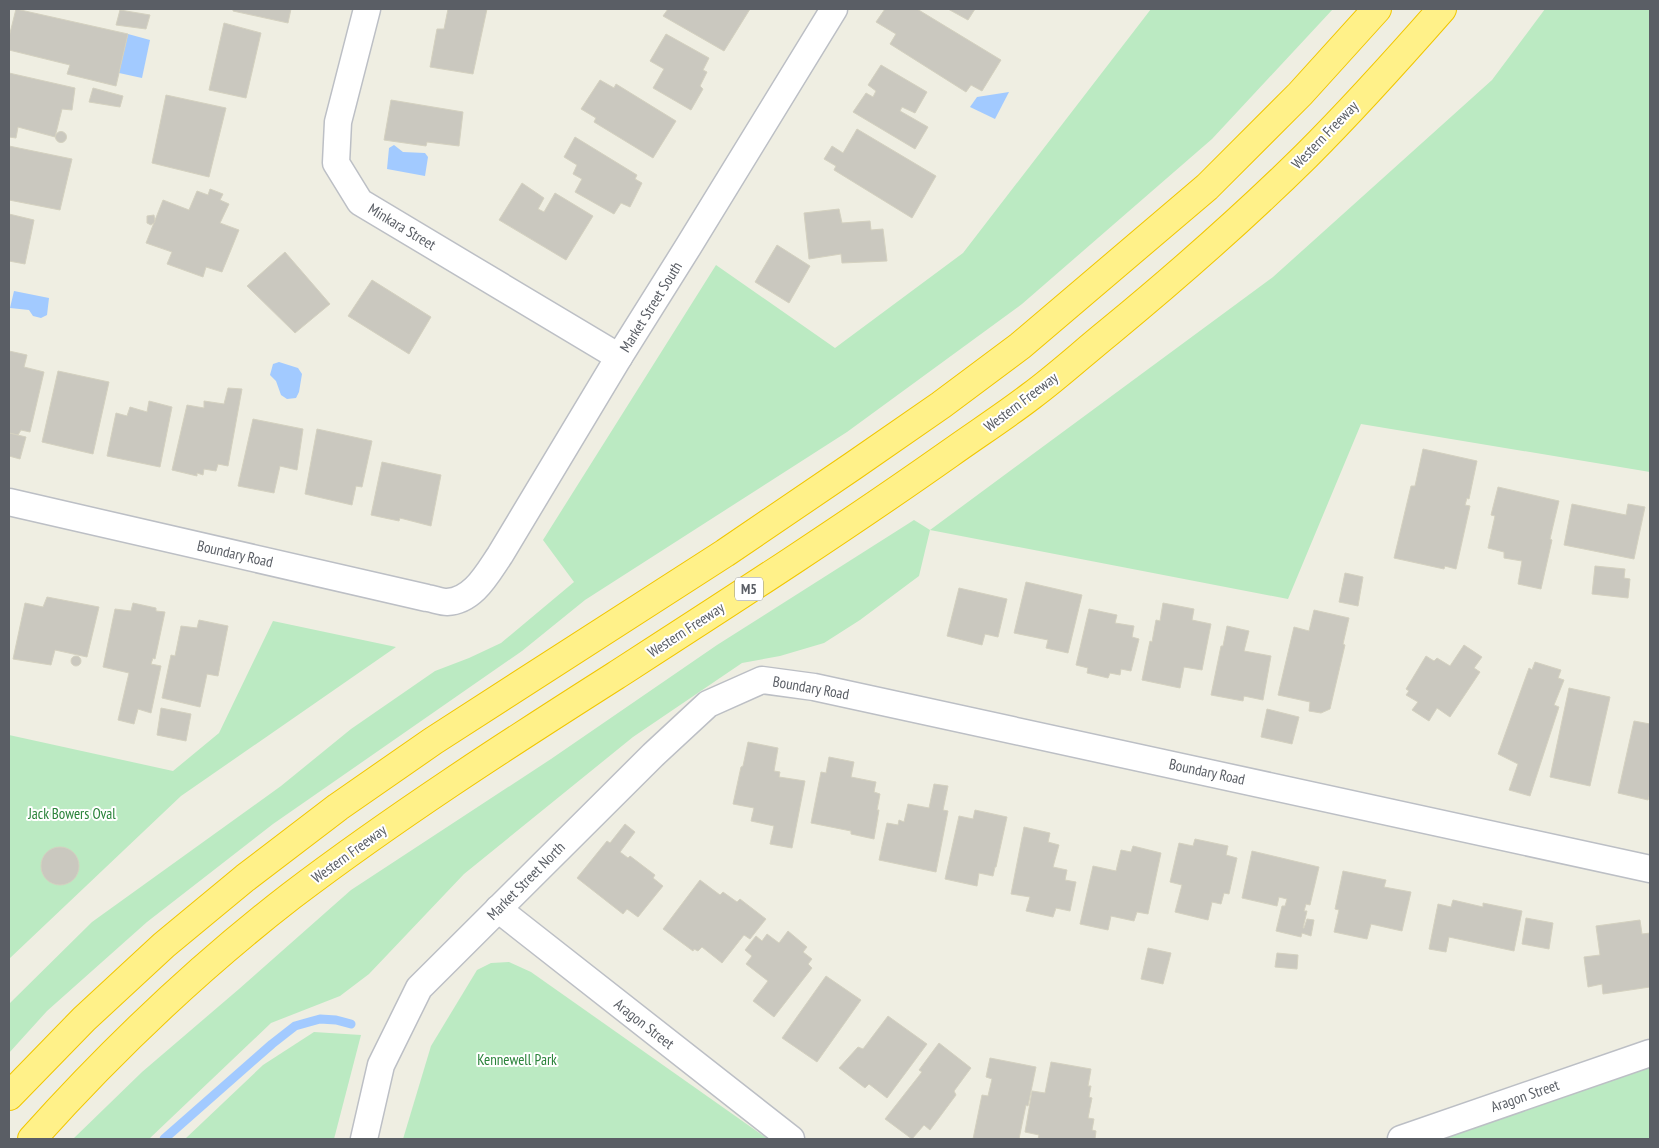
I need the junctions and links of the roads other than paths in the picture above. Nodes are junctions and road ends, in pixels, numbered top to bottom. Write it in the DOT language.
graph roads {
  1 [pos="367,9"];
  2 [pos="834,9"];
  3 [pos="1377,9"];
  4 [pos="1442,9"];
  5 [pos="619,357"];
  6 [pos="9,502"];
  7 [pos="462,599"];
  8 [pos="762,680"];
  9 [pos="1650,869"];
  10 [pos="498,909"];
  11 [pos="1650,1053"];
  12 [pos="9,1096"];
  13 [pos="32,1139"];
  14 [pos="364,1139"];
  15 [pos="791,1139"];
  16 [pos="1401,1139"];
  1 -- 5 [label="street, Minkara Street"];
  2 -- 5 [label="street, Market Street South"];
  3 -- 12 [label="highway"];
  4 -- 13 [label="highway, Western Freeway / M5"];
  5 -- 7 [label="street, Market Street South"];
  6 -- 7 [label="street, Boundary Road"];
  8 -- 9 [label="street, Boundary Road"];
  8 -- 10 [label="street, Market Street North"];
  10 -- 14 [label="street, Market Street North"];
  10 -- 15 [label="street, Aragon Street"];
  11 -- 16 [label="street, Aragon Street"];
}
